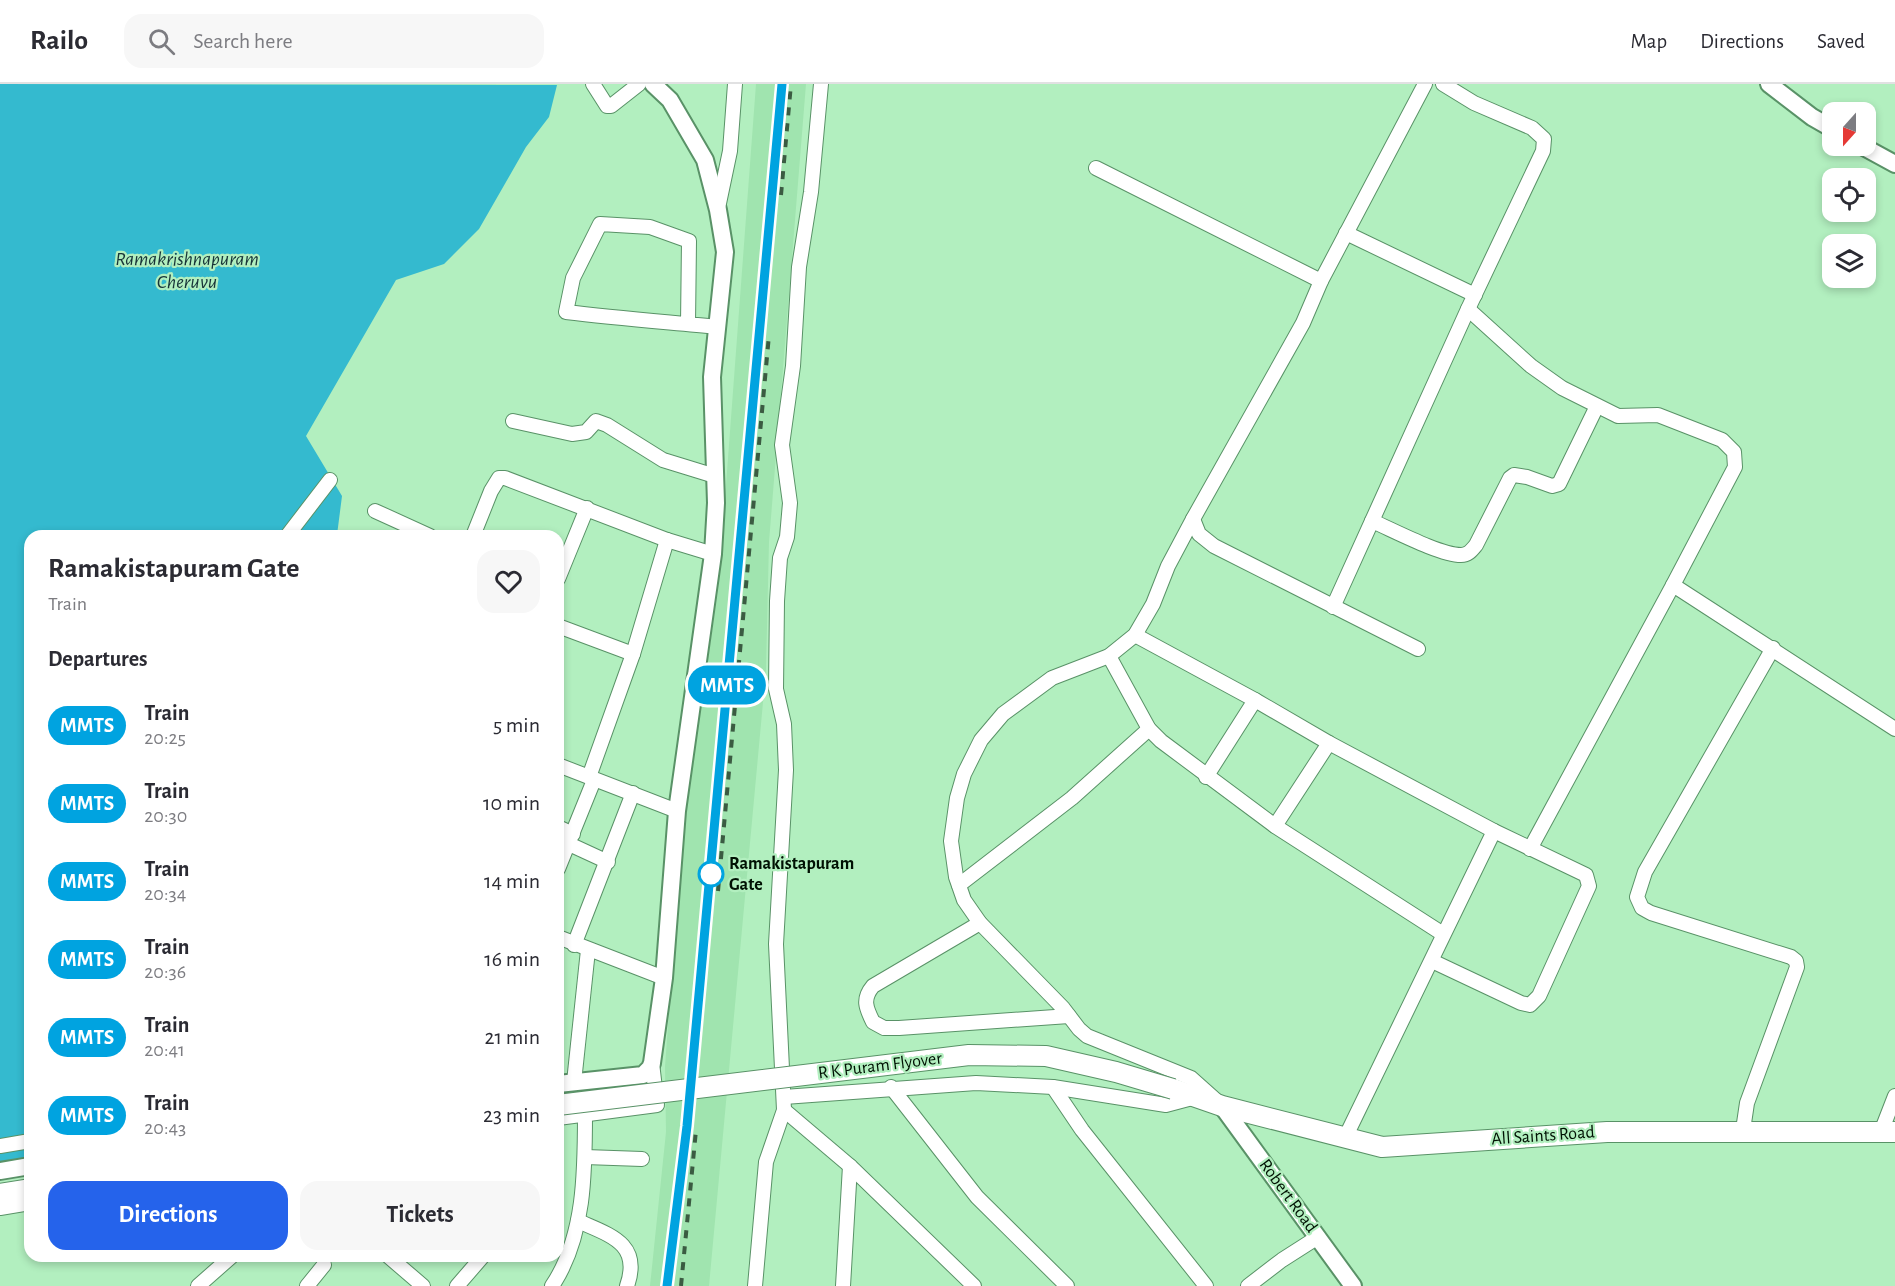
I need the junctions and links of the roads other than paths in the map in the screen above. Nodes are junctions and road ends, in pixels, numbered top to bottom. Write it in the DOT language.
graph roads {
  1 [pos="593,84"];
  2 [pos="639,84"];
  3 [pos="652,84"];
  4 [pos="735,84"];
  5 [pos="821,84"];
  6 [pos="1425,84"];
  7 [pos="1443,84"];
  8 [pos="1769,84"];
  9 [pos="1822,123"];
  10 [pos="1876,154"];
  11 [pos="1895,164"];
  12 [pos="1096,168"];
  13 [pos="717,210"];
  14 [pos="1346,233"];
  15 [pos="1321,281"];
  16 [pos="1475,295"];
  17 [pos="1468,309"];
  18 [pos="688,324"];
  19 [pos="717,327"];
  20 [pos="1597,406"];
  21 [pos="513,421"];
  22 [pos="715,476"];
  23 [pos="330,480"];
  24 [pos="587,508"];
  25 [pos="375,510"];
  26 [pos="1193,519"];
  27 [pos="1372,521"];
  28 [pos="292,530"];
  29 [pos="417,530"];
  30 [pos="475,530"];
  31 [pos="667,540"];
  32 [pos="712,554"];
  33 [pos="564,564"];
  34 [pos="1673,585"];
  35 [pos="1333,608"];
  36 [pos="564,628"];
  37 [pos="1135,635"];
  38 [pos="1773,648"];
  39 [pos="1418,649"];
  40 [pos="633,654"];
  41 [pos="1109,656"];
  42 [pos="1255,700"];
  43 [pos="1149,729"];
  44 [pos="1895,729"];
  45 [pos="1329,743"];
  46 [pos="564,768"];
  47 [pos="1206,777"];
  48 [pos="591,779"];
  49 [pos="633,793"];
  50 [pos="677,811"];
  51 [pos="1275,826"];
  52 [pos="1494,831"];
  53 [pos="564,833"];
  54 [pos="571,839"];
  55 [pos="1530,849"];
  56 [pos="564,855"];
  57 [pos="608,862"];
  58 [pos="959,885"];
  59 [pos="980,923"];
  60 [pos="1443,934"];
  61 [pos="564,940"];
  62 [pos="574,945"];
  63 [pos="588,950"];
  64 [pos="1432,961"];
  65 [pos="664,978"];
  66 [pos="1069,1016"];
  67 [pos="652,1062"];
  68 [pos="566,1083"];
  69 [pos="891,1087"];
  70 [pos="1053,1087"];
  71 [pos="1199,1096"];
  72 [pos="1895,1096"];
  73 [pos="784,1103"];
  74 [pos="564,1104"];
  75 [pos="1222,1106"];
  76 [pos="585,1114"];
  77 [pos="564,1117"];
  78 [pos="1743,1130"];
  79 [pos="1888,1132"];
  80 [pos="1345,1138"];
  81 [pos="24,1142"];
  82 [pos="0,1146"];
  83 [pos="585,1157"];
  84 [pos="642,1159"];
  85 [pos="850,1166"];
  86 [pos="24,1167"];
  87 [pos="0,1171"];
  88 [pos="24,1190"];
  89 [pos="0,1194"];
  90 [pos="24,1204"];
  91 [pos="0,1208"];
  92 [pos="578,1221"];
  93 [pos="1318,1237"];
  94 [pos="225,1262"];
  95 [pos="395,1262"];
  96 [pos="473,1262"];
  97 [pos="324,1265"];
  98 [pos="845,1284"];
  99 [pos="198,1286"];
  100 [pos="307,1286"];
  101 [pos="423,1286"];
  102 [pos="457,1286"];
  103 [pos="552,1286"];
  104 [pos="627,1286"];
  105 [pos="755,1286"];
  106 [pos="974,1286"];
  107 [pos="1067,1286"];
  108 [pos="1206,1286"];
  109 [pos="1248,1286"];
  110 [pos="1353,1286"];
  1 -- 2 [label="street"];
  3 -- 13 [label="street"];
  4 -- 13 [label="street"];
  5 -- 73 [label="street"];
  6 -- 14 [label="street"];
  7 -- 16 [label="street"];
  8 -- 9 [label="street"];
  10 -- 11 [label="street"];
  12 -- 15 [label="street"];
  13 -- 19 [label="street"];
  14 -- 15 [label="street"];
  14 -- 16 [label="street"];
  15 -- 26 [label="street"];
  16 -- 17 [label="street"];
  17 -- 20 [label="street"];
  17 -- 27 [label="street"];
  18 -- 18 [label="street"];
  18 -- 19 [label="street"];
  19 -- 22 [label="street"];
  20 -- 27 [label="street"];
  20 -- 34 [label="street"];
  21 -- 22 [label="street"];
  22 -- 32 [label="street"];
  23 -- 28 [label="street"];
  24 -- 30 [label="street"];
  24 -- 31 [label="street"];
  24 -- 33 [label="street"];
  25 -- 29 [label="street"];
  26 -- 35 [label="street"];
  26 -- 37 [label="street"];
  27 -- 35 [label="street"];
  31 -- 32 [label="street"];
  31 -- 40 [label="street"];
  32 -- 50 [label="street"];
  34 -- 38 [label="street"];
  34 -- 55 [label="street"];
  35 -- 39 [label="street"];
  36 -- 40 [label="street"];
  37 -- 41 [label="street"];
  37 -- 42 [label="street"];
  38 -- 44 [label="street"];
  38 -- 78 [label="street"];
  40 -- 48 [label="street"];
  41 -- 43 [label="street"];
  41 -- 58 [label="street"];
  42 -- 45 [label="street"];
  42 -- 47 [label="street"];
  43 -- 47 [label="street"];
  43 -- 58 [label="street"];
  45 -- 51 [label="street"];
  45 -- 52 [label="street"];
  46 -- 48 [label="street"];
  47 -- 51 [label="street"];
  48 -- 49 [label="street"];
  48 -- 54 [label="street"];
  49 -- 50 [label="street"];
  49 -- 57 [label="street"];
  50 -- 65 [label="street"];
  51 -- 60 [label="street"];
  52 -- 55 [label="street"];
  52 -- 60 [label="street"];
  53 -- 54 [label="street"];
  54 -- 56 [label="street"];
  54 -- 57 [label="street"];
  55 -- 64 [label="street"];
  57 -- 62 [label="street"];
  58 -- 59 [label="street"];
  59 -- 66 [label="street"];
  59 -- 66 [label="street"];
  60 -- 64 [label="street"];
  61 -- 62 [label="street"];
  62 -- 63 [label="street"];
  63 -- 65 [label="street"];
  63 -- 68 [label="street"];
  64 -- 80 [label="street"];
  65 -- 67 [label="street"];
  66 -- 75 [label="street"];
  67 -- 68 [label="street"];
  67 -- 76 [label="street"];
  69 -- 70 [label="street"];
  69 -- 73 [label="street"];
  69 -- 107 [label="street"];
  70 -- 71 [label="street"];
  70 -- 108 [label="street"];
  71 -- 74 [label="main road, R K Puram Flyover, bridge"];
  71 -- 75 [label="main road, All Saints Road"];
  72 -- 79 [label="street"];
  73 -- 85 [label="street"];
  73 -- 105 [label="street"];
  75 -- 80 [label="main road, All Saints Road"];
  75 -- 93 [label="street, Robert Road"];
  76 -- 77 [label="street"];
  76 -- 83 [label="street"];
  78 -- 79 [label="main road, All Saints Road"];
  78 -- 80 [label="main road, All Saints Road"];
  81 -- 82 [label="street"];
  83 -- 84 [label="street"];
  83 -- 92 [label="street"];
  85 -- 98 [label="street"];
  85 -- 106 [label="street"];
  86 -- 87 [label="street"];
  88 -- 89 [label="main road"];
  90 -- 91 [label="street"];
  92 -- 103 [label="street"];
  92 -- 104 [label="street"];
  93 -- 109 [label="street"];
  93 -- 110 [label="street, Robert Road"];
  94 -- 99 [label="street"];
  95 -- 101 [label="street"];
  96 -- 102 [label="street"];
  97 -- 100 [label="street"];
}
